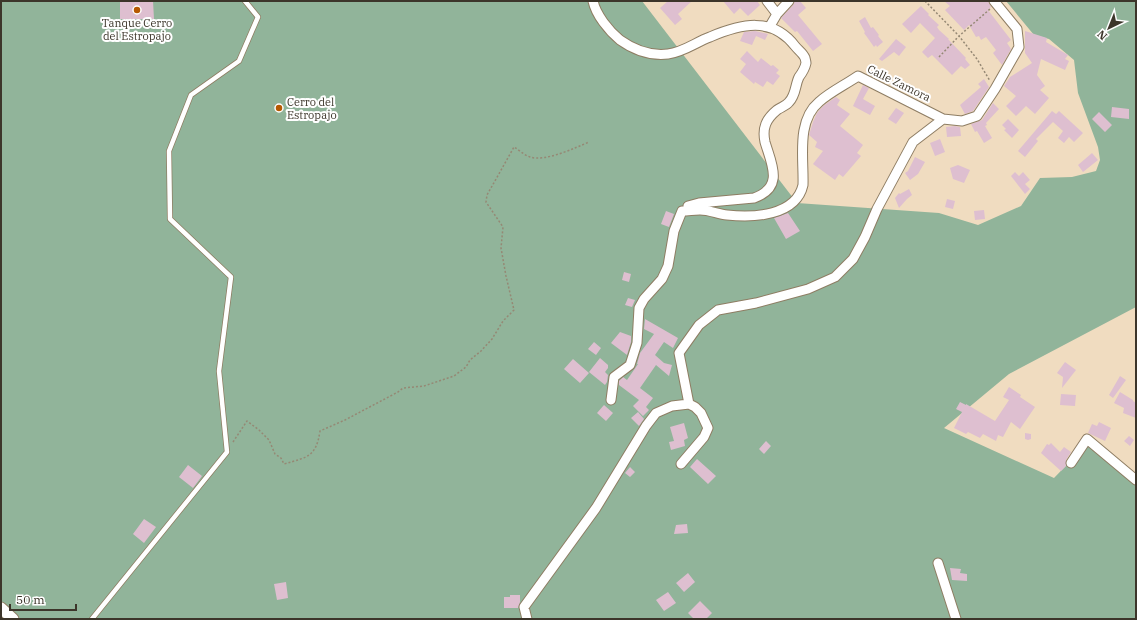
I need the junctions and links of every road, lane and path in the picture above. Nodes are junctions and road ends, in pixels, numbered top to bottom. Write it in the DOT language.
graph roads {
  1 [pos="245,1"];
  2 [pos="592,1"];
  3 [pos="767,1"];
  4 [pos="789,1"];
  5 [pos="925,1"];
  6 [pos="995,2"];
  7 [pos="777,14"];
  8 [pos="770,26"];
  9 [pos="959,36"];
  10 [pos="939,57"];
  11 [pos="995,89"];
  12 [pos="943,119"];
  13 [pos="589,142"];
  14 [pos="682,211"];
  15 [pos="611,400"];
  16 [pos="689,404"];
  17 [pos="227,452"];
  18 [pos="1071,463"];
  19 [pos="681,464"];
  20 [pos="1136,480"];
  21 [pos="938,563"];
  22 [pos="1,608"];
  23 [pos="13,619"];
  24 [pos="92,619"];
  25 [pos="527,619"];
  26 [pos="956,619"];
  1 -- 17 [label="lane"];
  2 -- 8 [label="street"];
  3 -- 7 [label="street"];
  4 -- 7 [label="street"];
  5 -- 9 [label="path"];
  6 -- 9 [label="path"];
  6 -- 11 [label="street, Calle Zamora"];
  7 -- 8 [label="street"];
  8 -- 14 [label="street"];
  9 -- 10 [label="path"];
  9 -- 11 [label="path"];
  11 -- 12 [label="street, Calle Zamora"];
  12 -- 14 [label="street, Calle Zamora"];
  12 -- 16 [label="street"];
  13 -- 17 [label="path"];
  14 -- 15 [label="street"];
  16 -- 19 [label="street"];
  16 -- 25 [label="street"];
  17 -- 24 [label="lane"];
  18 -- 20 [label="street"];
  21 -- 26 [label="street"];
  22 -- 23 [label="street"];
}
